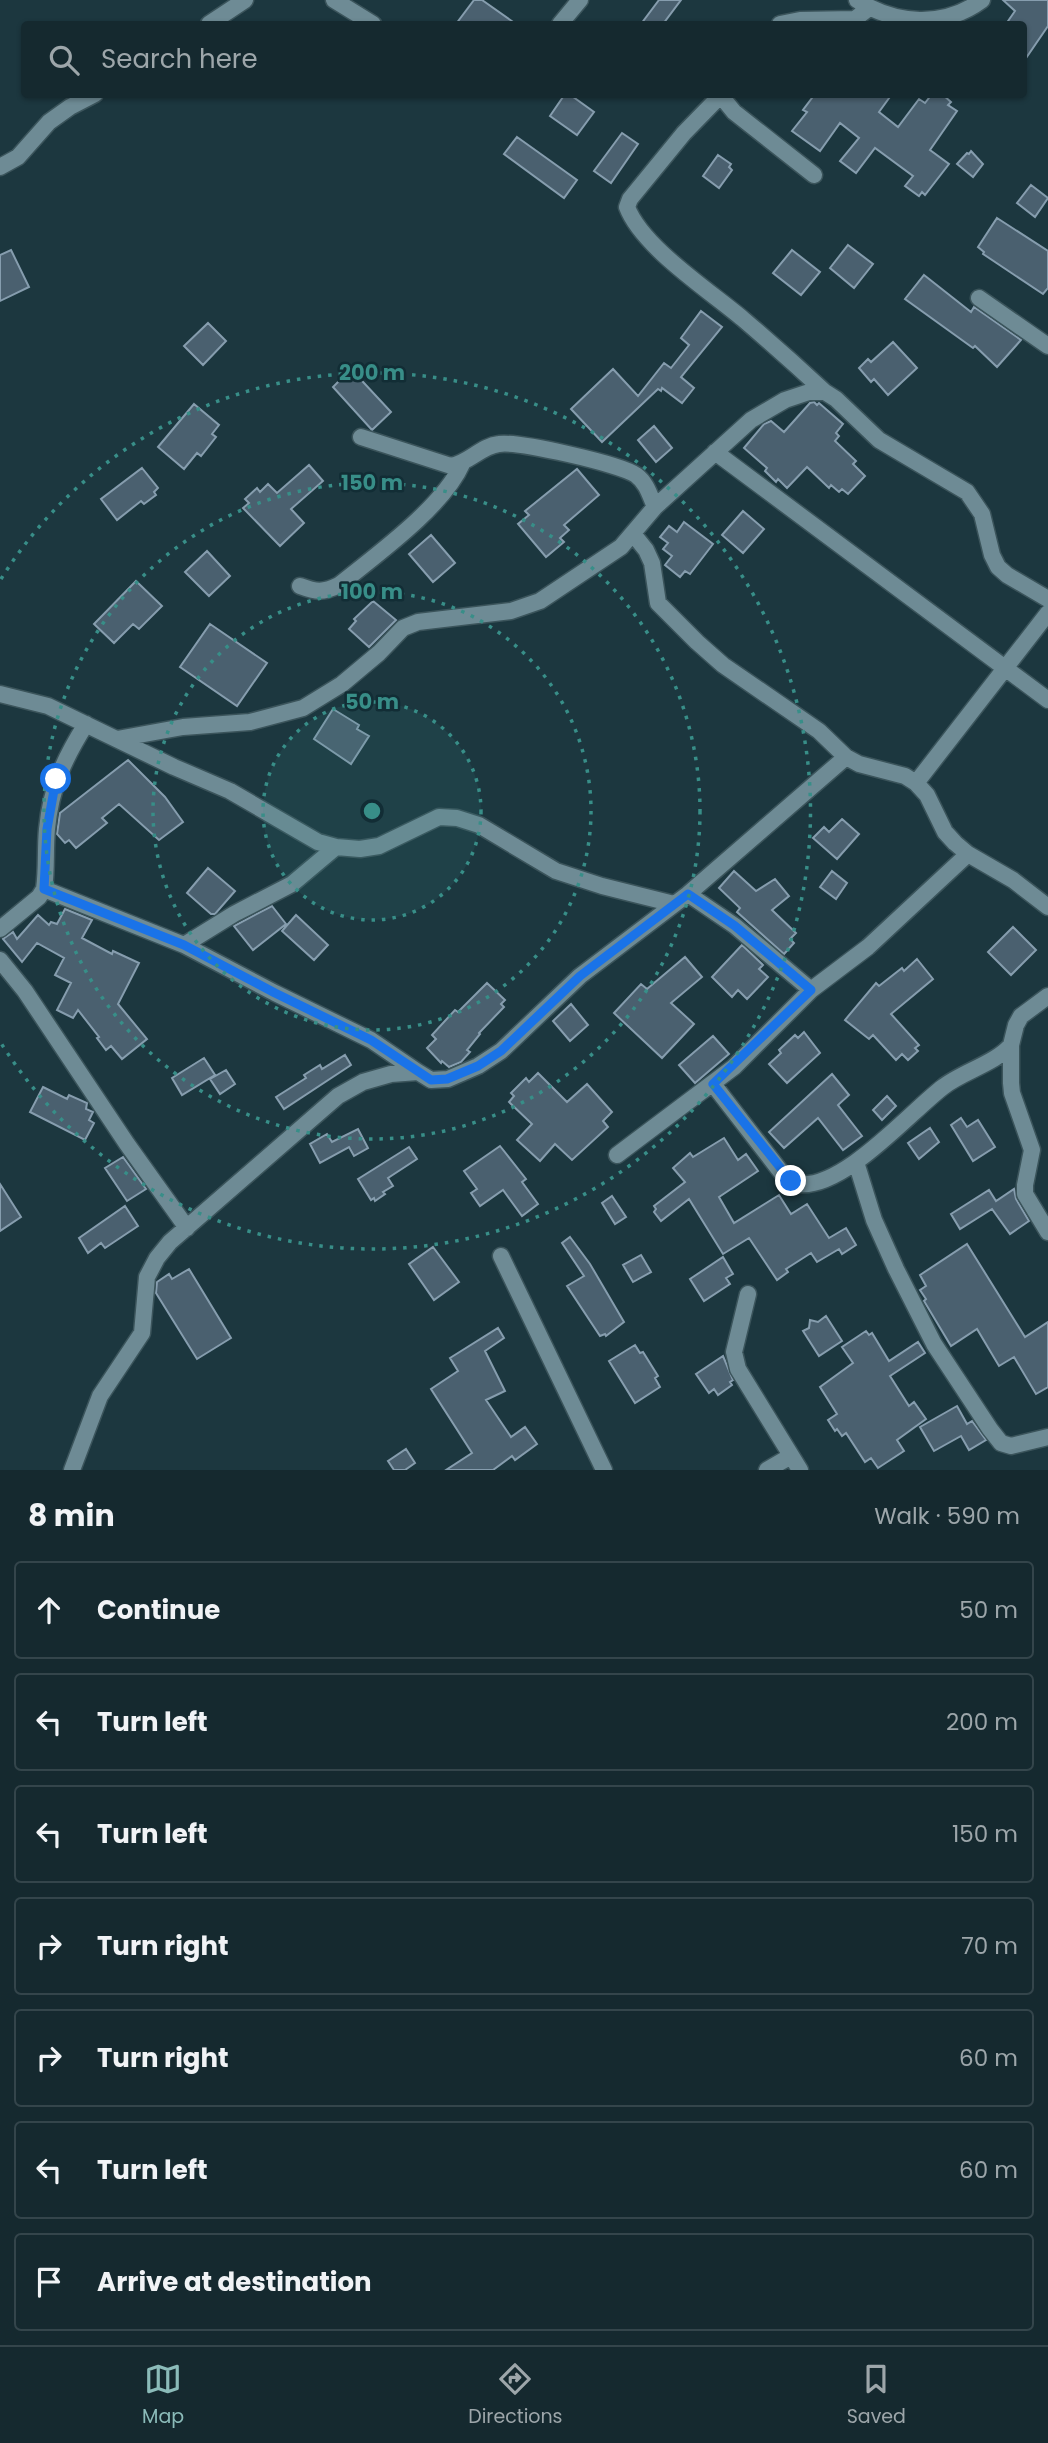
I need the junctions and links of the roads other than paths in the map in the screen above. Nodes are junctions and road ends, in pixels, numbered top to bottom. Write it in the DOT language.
graph roads {
  1 [pos="245,0"];
  2 [pos="334,0"];
  3 [pos="579,0"];
  4 [pos="982,0"];
  5 [pos="863,4"];
  6 [pos="214,21"];
  7 [pos="368,21"];
  8 [pos="562,21"];
  9 [pos="795,21"];
  10 [pos="87,98"];
  11 [pos="719,98"];
  12 [pos="724,98"];
  13 [pos="0,167"];
  14 [pos="814,175"];
  15 [pos="979,298"];
  16 [pos="1048,346"];
  17 [pos="825,392"];
  18 [pos="361,437"];
  19 [pos="715,452"];
  20 [pos="462,464"];
  21 [pos="655,507"];
  22 [pos="634,535"];
  23 [pos="300,586"];
  24 [pos="1048,599"];
  25 [pos="1048,613"];
  26 [pos="1005,669"];
  27 [pos="0,694"];
  28 [pos="1048,700"];
  29 [pos="86,724"];
  30 [pos="117,739"];
  31 [pos="846,757"];
  32 [pos="916,783"];
  33 [pos="336,847"];
  34 [pos="968,854"];
  35 [pos="44,889"];
  36 [pos="688,894"];
  37 [pos="674,904"];
  38 [pos="1048,906"];
  39 [pos="0,929"];
  40 [pos="184,945"];
  41 [pos="0,960"];
  42 [pos="811,990"];
  43 [pos="1048,996"];
  44 [pos="1011,1045"];
  45 [pos="418,1072"];
  46 [pos="713,1084"];
  47 [pos="617,1155"];
  48 [pos="856,1162"];
  49 [pos="187,1228"];
  50 [pos="1048,1232"];
  51 [pos="501,1256"];
  52 [pos="748,1294"];
  53 [pos="1048,1437"];
  54 [pos="791,1456"];
  55 [pos="72,1470"];
  56 [pos="604,1470"];
  57 [pos="767,1470"];
  58 [pos="800,1470"];
  1 -- 6 [label="street"];
  2 -- 7 [label="street"];
  3 -- 8 [label="street"];
  4 -- 5 [label="street"];
  5 -- 9 [label="street"];
  10 -- 13 [label="street"];
  11 -- 17 [label="street"];
  12 -- 14 [label="street"];
  15 -- 16 [label="street"];
  17 -- 19 [label="street"];
  17 -- 24 [label="street"];
  18 -- 20 [label="street"];
  19 -- 21 [label="street"];
  19 -- 26 [label="street"];
  20 -- 21 [label="street"];
  20 -- 23 [label="street"];
  21 -- 22 [label="street"];
  22 -- 30 [label="street"];
  22 -- 31 [label="street"];
  25 -- 26 [label="street"];
  26 -- 28 [label="street"];
  26 -- 32 [label="street"];
  27 -- 29 [label="street"];
  29 -- 30 [label="street"];
  29 -- 35 [label="street"];
  30 -- 33 [label="street"];
  31 -- 32 [label="street"];
  31 -- 36 [label="street"];
  32 -- 34 [label="street"];
  33 -- 37 [label="street"];
  33 -- 40 [label="street"];
  34 -- 38 [label="street"];
  34 -- 42 [label="street"];
  35 -- 39 [label="street"];
  35 -- 40 [label="street"];
  36 -- 37 [label="street"];
  36 -- 42 [label="street"];
  37 -- 45 [label="street"];
  40 -- 45 [label="street"];
  41 -- 49 [label="street"];
  42 -- 46 [label="street"];
  43 -- 44 [label="street"];
  44 -- 48 [label="street"];
  44 -- 50 [label="street"];
  45 -- 49 [label="street"];
  46 -- 47 [label="street"];
  46 -- 48 [label="street"];
  48 -- 53 [label="street"];
  49 -- 55 [label="street"];
  51 -- 56 [label="street"];
  52 -- 54 [label="street"];
  54 -- 57 [label="street"];
  54 -- 58 [label="street"];
}
